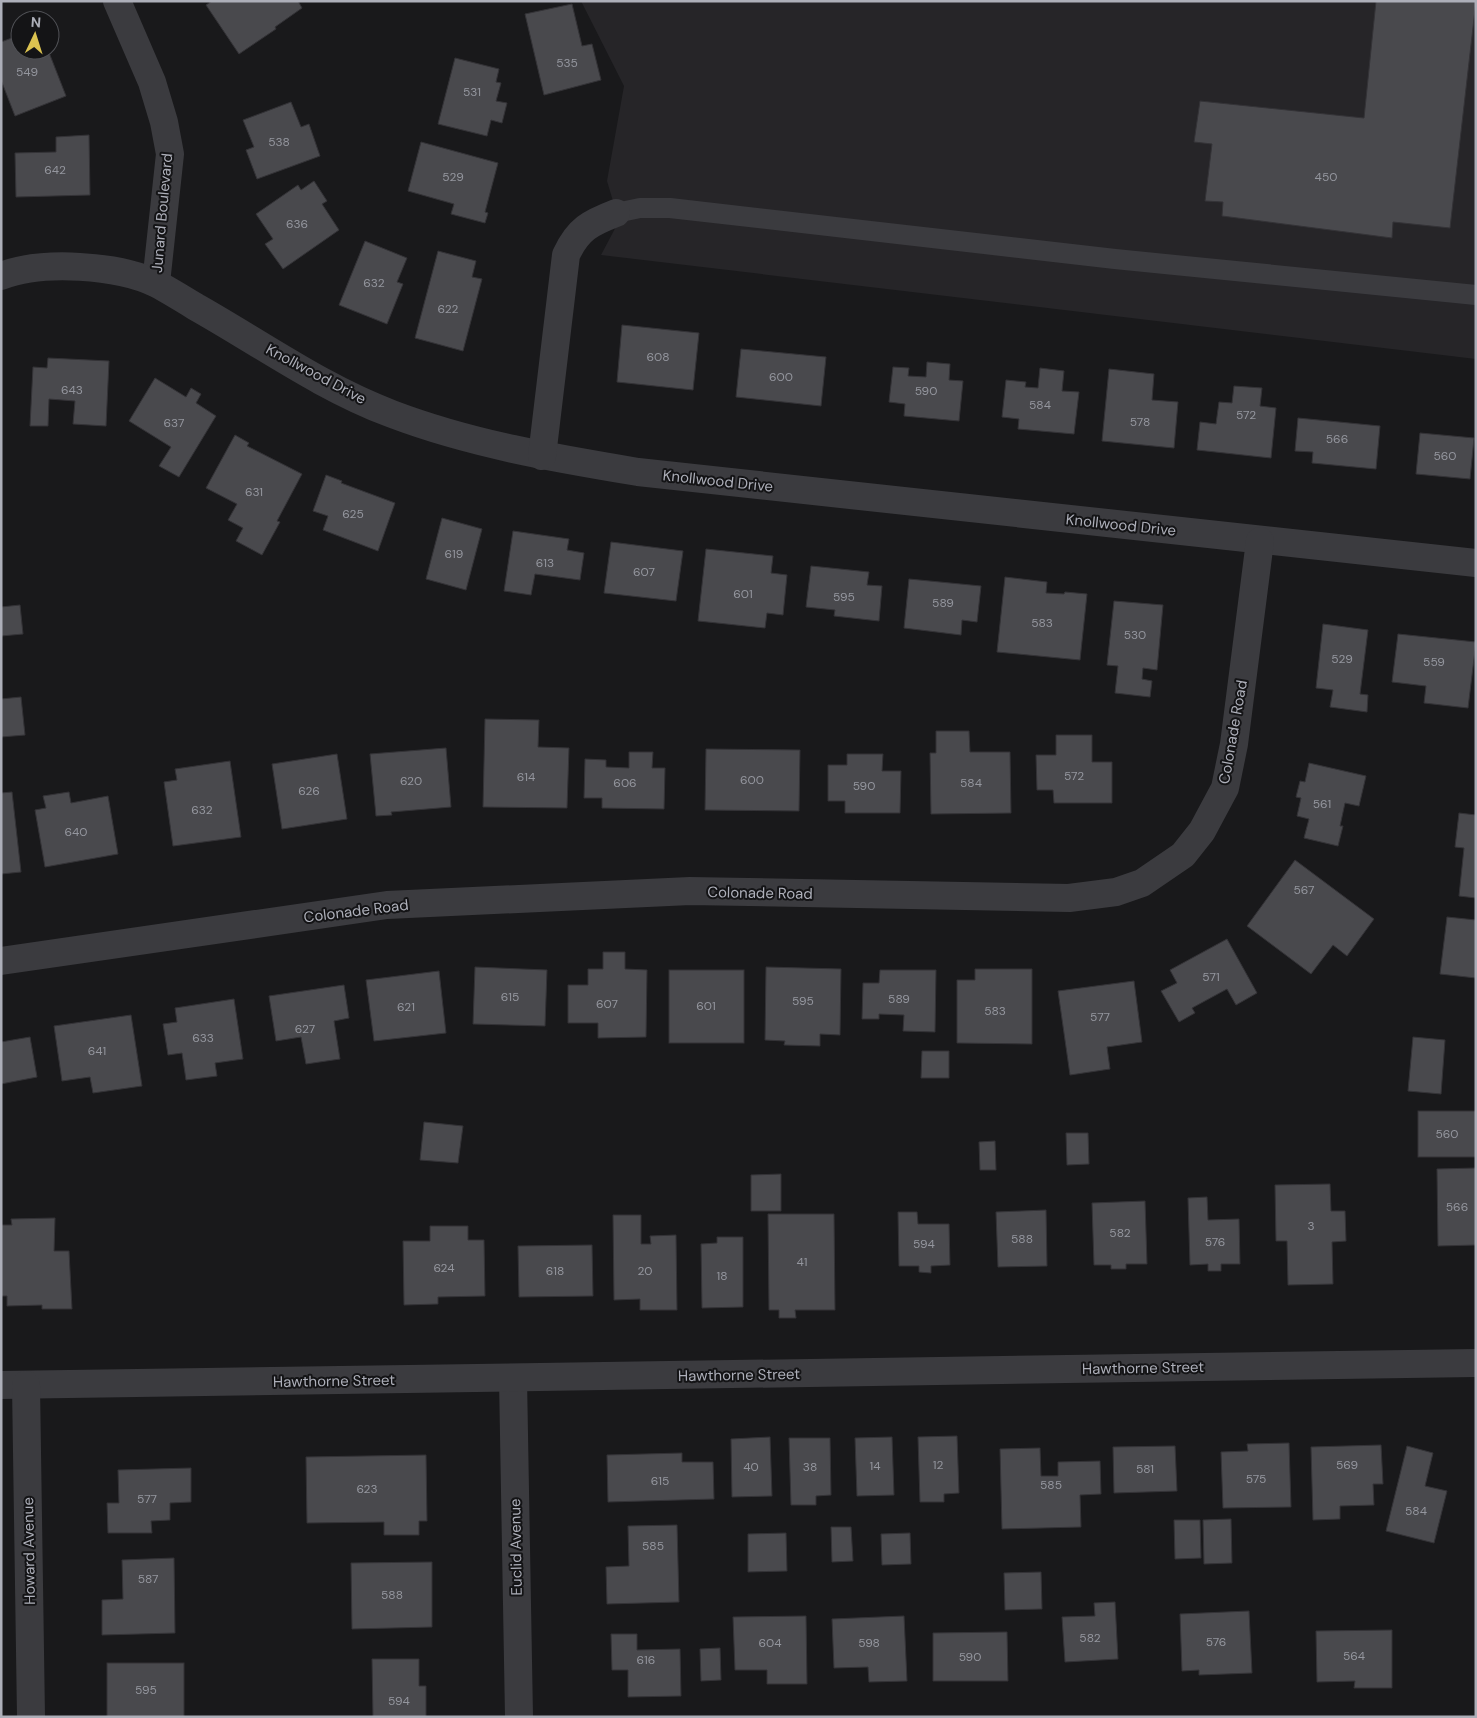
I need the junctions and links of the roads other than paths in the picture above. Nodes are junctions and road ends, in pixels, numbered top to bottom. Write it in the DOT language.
graph roads {
  1 [pos="117,1"];
  2 [pos="616,213"];
  3 [pos="1,276"];
  4 [pos="156,283"];
  5 [pos="1476,295"];
  6 [pos="542,456"];
  7 [pos="1260,541"];
  8 [pos="1476,563"];
  9 [pos="1,961"];
  10 [pos="1476,1363"];
  11 [pos="514,1378"];
  12 [pos="14,1385"];
  13 [pos="31,1717"];
  14 [pos="519,1717"];
  1 -- 4 [label="street, Junard Boulevard"];
  2 -- 5 [label="lane"];
  2 -- 6 [label="street"];
  3 -- 4 [label="street, Knollwood Drive"];
  4 -- 6 [label="street, Knollwood Drive"];
  6 -- 7 [label="street, Knollwood Drive"];
  7 -- 8 [label="street, Knollwood Drive"];
  7 -- 9 [label="street, Colonade Road"];
  10 -- 11 [label="street, Hawthorne Street"];
  11 -- 12 [label="street, Hawthorne Street"];
  11 -- 14 [label="street, Euclid Avenue"];
  12 -- 13 [label="street, Howard Avenue"];
}
